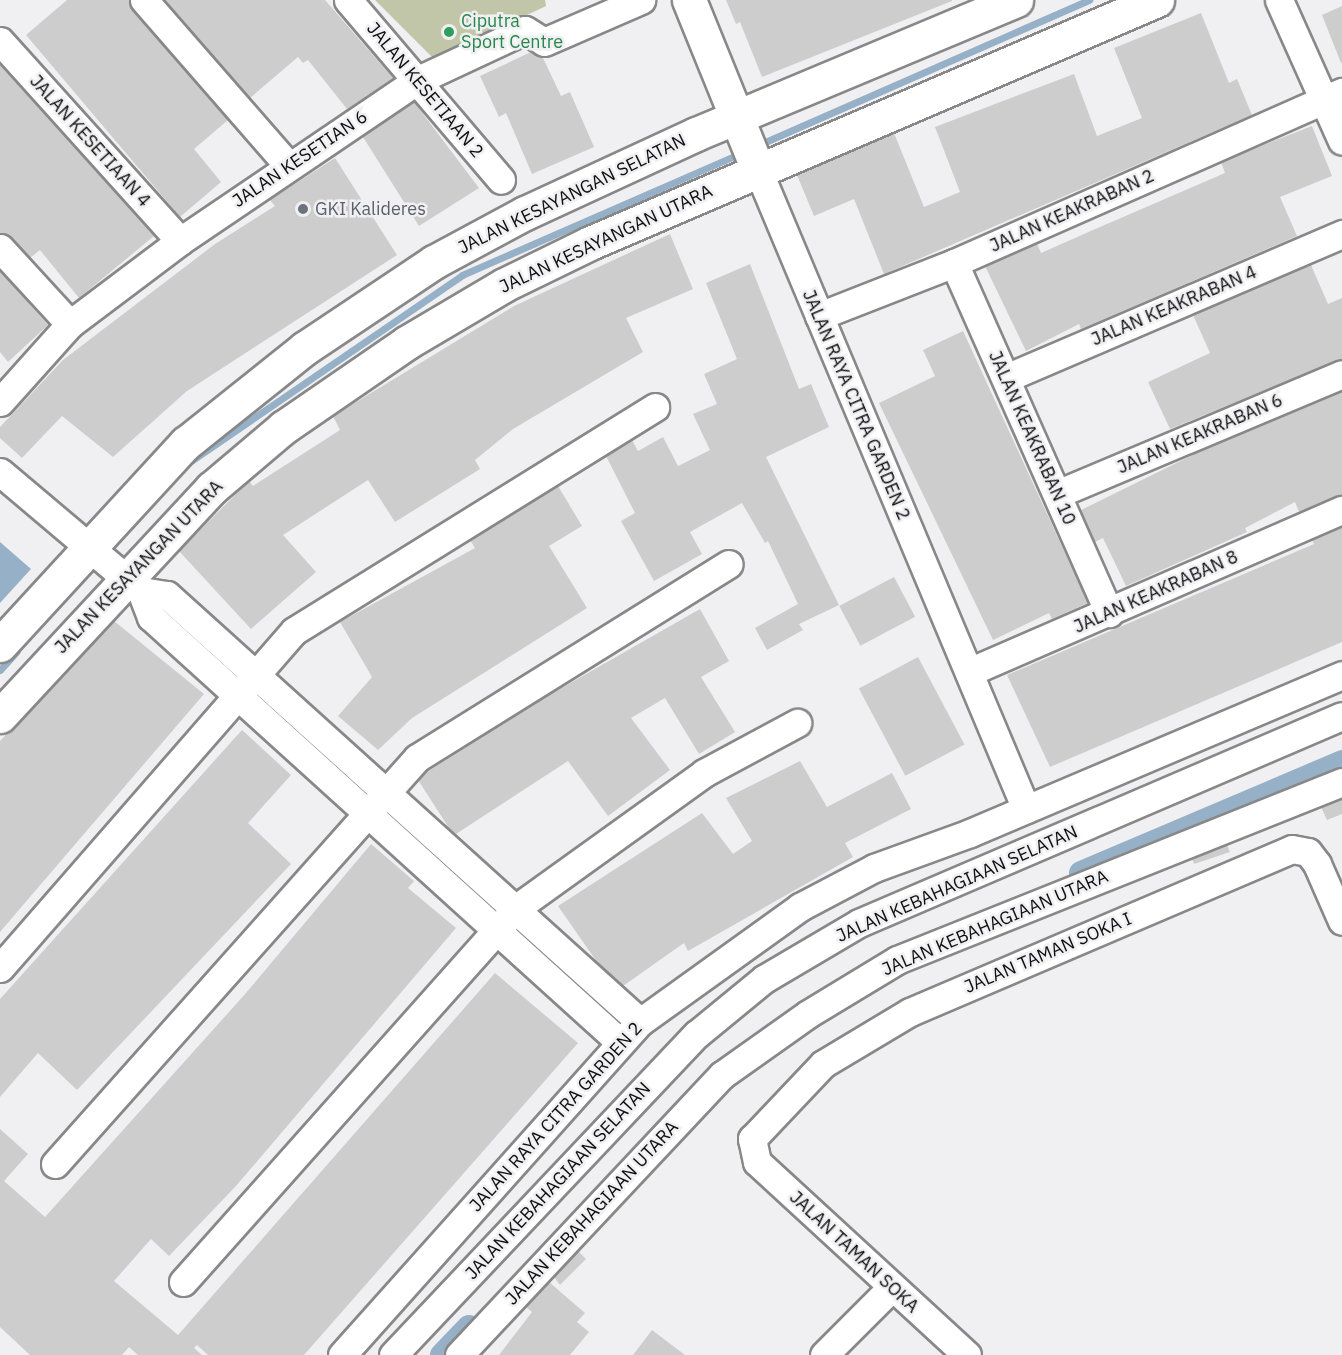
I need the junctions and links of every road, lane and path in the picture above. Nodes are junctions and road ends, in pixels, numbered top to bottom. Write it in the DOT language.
graph roads {
  1 [pos="144,0"];
  2 [pos="348,0"];
  3 [pos="641,0"];
  4 [pos="688,0"];
  5 [pos="1016,0"];
  6 [pos="1156,0"];
  7 [pos="1279,0"];
  8 [pos="0,41"];
  9 [pos="418,80"];
  10 [pos="1333,96"];
  11 [pos="737,118"];
  12 [pos="1342,141"];
  13 [pos="289,166"];
  14 [pos="756,166"];
  15 [pos="501,180"];
  16 [pos="1342,234"];
  17 [pos="180,241"];
  18 [pos="0,248"];
  19 [pos="954,263"];
  20 [pos="819,316"];
  21 [pos="70,324"];
  22 [pos="1342,374"];
  23 [pos="1006,378"];
  24 [pos="0,402"];
  25 [pos="656,407"];
  26 [pos="0,472"];
  27 [pos="1057,494"];
  28 [pos="1342,510"];
  29 [pos="90,551"];
  30 [pos="729,564"];
  31 [pos="128,581"];
  32 [pos="1109,613"];
  33 [pos="0,645"];
  34 [pos="257,672"];
  35 [pos="969,672"];
  36 [pos="1342,675"];
  37 [pos="237,694"];
  38 [pos="0,716"];
  39 [pos="1342,716"];
  40 [pos="797,723"];
  41 [pos="1342,783"];
  42 [pos="386,791"];
  43 [pos="1026,809"];
  44 [pos="368,812"];
  45 [pos="515,909"];
  46 [pos="1342,921"];
  47 [pos="497,930"];
  48 [pos="0,968"];
  49 [pos="640,1022"];
  50 [pos="621,1043"];
  51 [pos="750,1143"];
  52 [pos="55,1164"];
  53 [pos="183,1282"];
  54 [pos="892,1287"];
  55 [pos="342,1355"];
  56 [pos="393,1355"];
  57 [pos="459,1355"];
  58 [pos="824,1355"];
  59 [pos="967,1355"];
  1 -- 13 [label="street"];
  2 -- 9 [label="street, JALAN KESETIAAN 2"];
  3 -- 9 [label="street, JALAN KESETIAN 6"];
  4 -- 11 [label="street, JALAN RAYA CITRA GARDEN 2"];
  5 -- 11 [label="street, JALAN KESAYANGAN SELATAN"];
  6 -- 14 [label="street, JALAN KESAYANGAN UTARA"];
  7 -- 10 [label="street"];
  8 -- 17 [label="street, JALAN KESETIAAN 4"];
  9 -- 13 [label="street, JALAN KESETIAN 6"];
  9 -- 15 [label="street, JALAN KESETIAAN 2"];
  10 -- 12 [label="street"];
  10 -- 19 [label="street, JALAN KEAKRABAN 2"];
  11 -- 14 [label="street, JALAN RAYA CITRA GARDEN 2"];
  11 -- 29 [label="street, JALAN KESAYANGAN SELATAN"];
  13 -- 17 [label="street, JALAN KESETIAN 6"];
  14 -- 20 [label="street, JALAN RAYA CITRA GARDEN 2"];
  14 -- 31 [label="street, JALAN KESAYANGAN UTARA"];
  16 -- 23 [label="street, JALAN KEAKRABAN 4"];
  17 -- 21 [label="street, JALAN KESETIAN 6"];
  18 -- 21 [label="street"];
  19 -- 20 [label="street, JALAN KEAKRABAN 2"];
  19 -- 23 [label="street, JALAN KEAKRABAN 10"];
  20 -- 35 [label="street, JALAN RAYA CITRA GARDEN 2"];
  21 -- 24 [label="street, JALAN KESETIAN 6"];
  22 -- 27 [label="street, JALAN KEAKRABAN 6"];
  23 -- 27 [label="street, JALAN KEAKRABAN 10"];
  25 -- 34 [label="street"];
  26 -- 29 [label="street"];
  27 -- 32 [label="street, JALAN KEAKRABAN 10"];
  28 -- 32 [label="street, JALAN KEAKRABAN 8"];
  29 -- 31 [label="street"];
  29 -- 33 [label="street, JALAN KESAYANGAN SELATAN"];
  30 -- 42 [label="street"];
  31 -- 34 [label="street"];
  31 -- 37 [label="street"];
  31 -- 38 [label="street, JALAN KESAYANGAN UTARA"];
  32 -- 35 [label="street, JALAN KEAKRABAN 8"];
  34 -- 37 [label="street"];
  34 -- 42 [label="street"];
  35 -- 43 [label="street, JALAN RAYA CITRA GARDEN 2"];
  36 -- 43 [label="street, JALAN RAYA CITRA GARDEN 2"];
  37 -- 44 [label="street"];
  37 -- 48 [label="street"];
  39 -- 56 [label="street, JALAN KEBAHAGIAAN SELATAN"];
  40 -- 45 [label="street"];
  41 -- 57 [label="street, JALAN KEBAHAGIAAN UTARA"];
  42 -- 44 [label="street"];
  42 -- 45 [label="street"];
  43 -- 49 [label="street, JALAN RAYA CITRA GARDEN 2"];
  44 -- 47 [label="street"];
  44 -- 52 [label="street"];
  45 -- 47 [label="street"];
  45 -- 49 [label="street"];
  46 -- 51 [label="street, JALAN TAMAN SOKA I"];
  47 -- 50 [label="street"];
  47 -- 53 [label="street"];
  49 -- 50 [label="street, JALAN RAYA CITRA GARDEN 2"];
  50 -- 55 [label="street, JALAN RAYA CITRA GARDEN 2"];
  51 -- 54 [label="street, JALAN TAMAN SOKA"];
  54 -- 58 [label="street"];
  54 -- 59 [label="street, JALAN TAMAN SOKA"];
}
